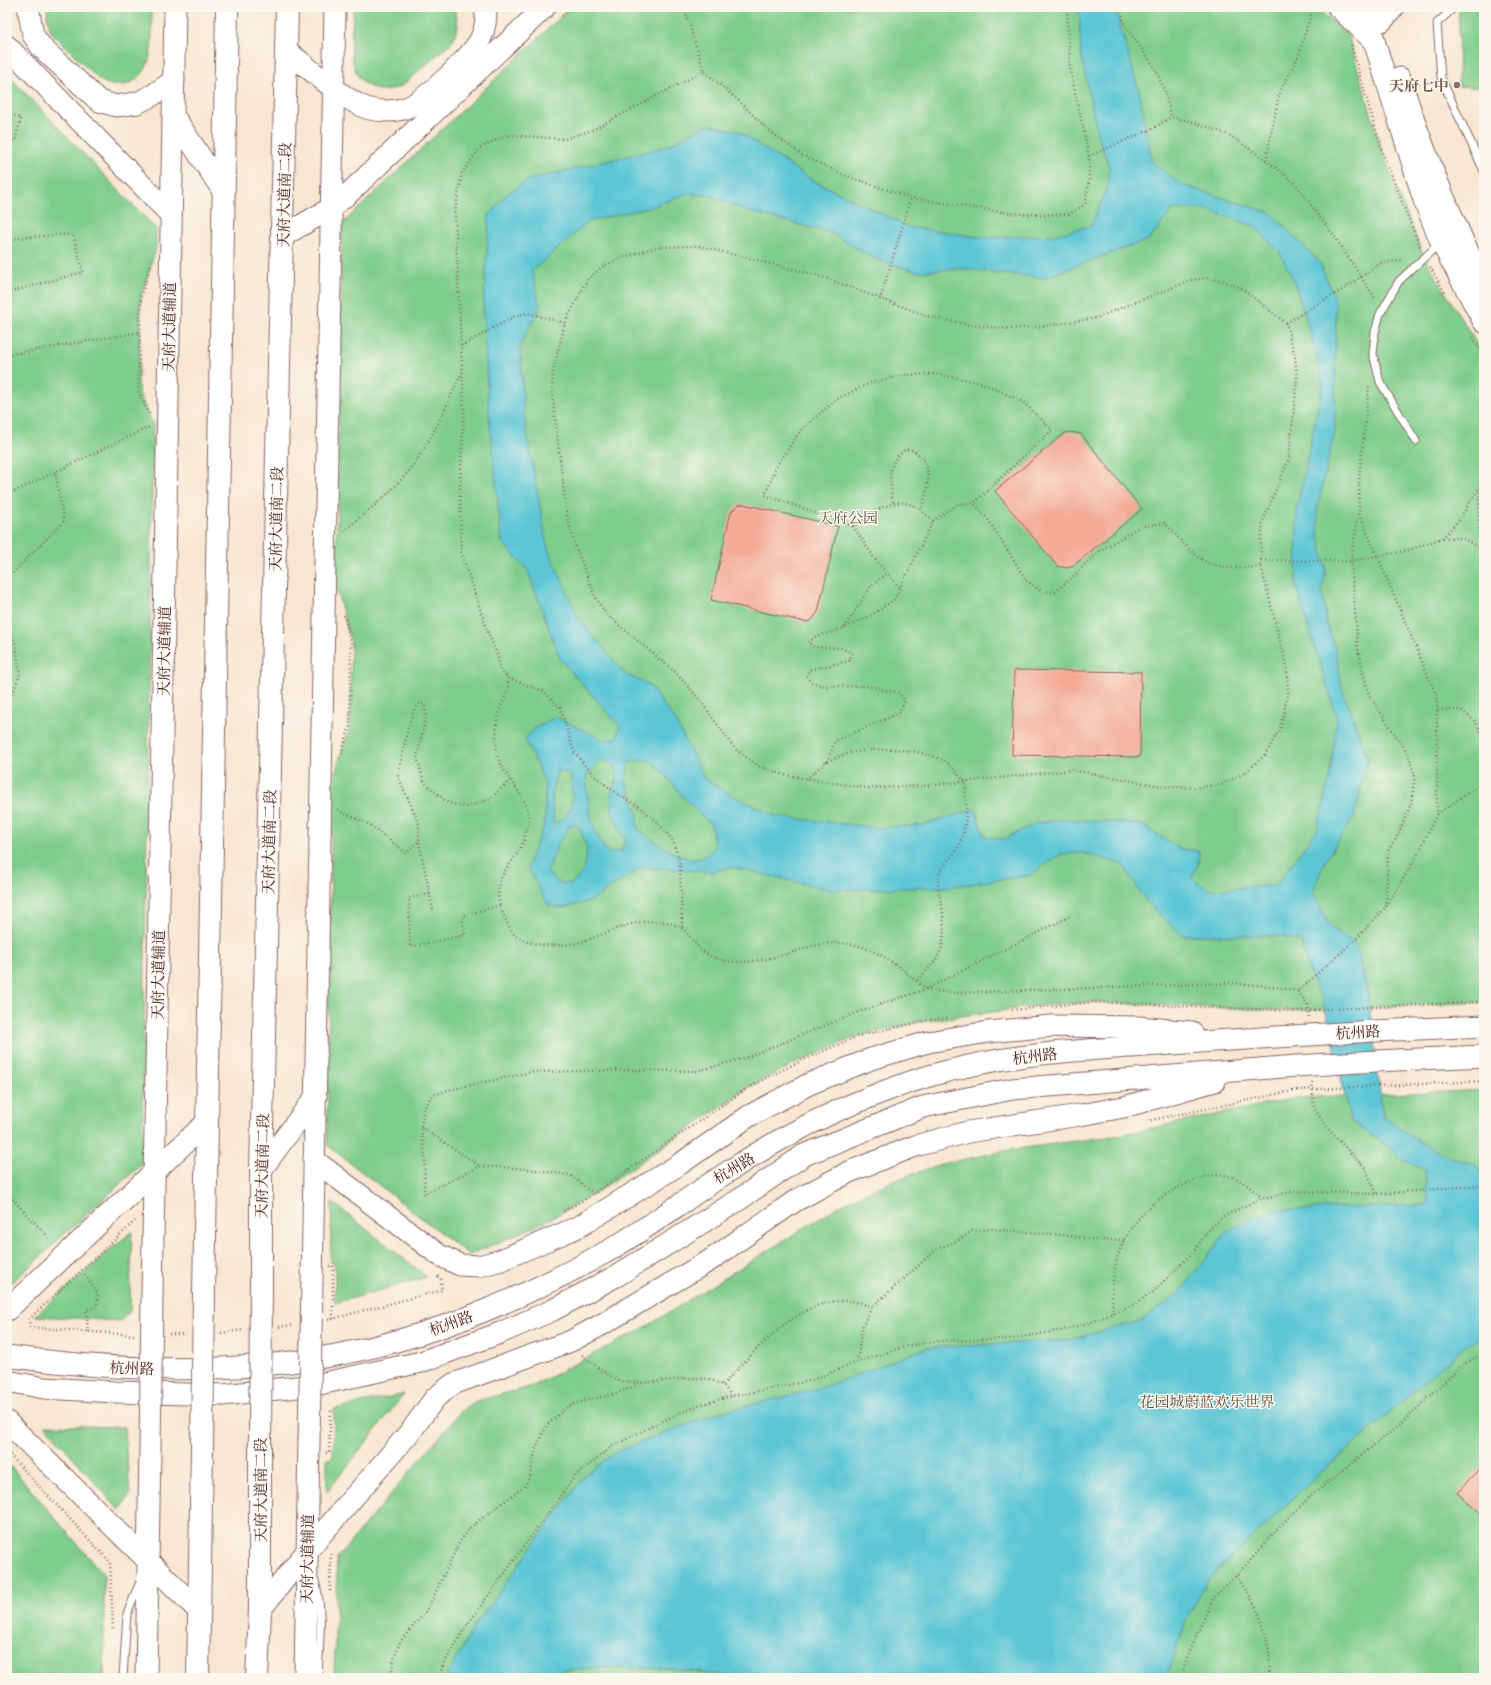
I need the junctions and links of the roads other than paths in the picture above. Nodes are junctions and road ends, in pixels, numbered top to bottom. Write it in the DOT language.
graph roads {
  1 [pos="29,7"];
  2 [pos="175,7"];
  3 [pos="227,7"];
  4 [pos="287,7"];
  5 [pos="335,7"];
  6 [pos="485,7"];
  7 [pos="1338,7"];
  8 [pos="1366,7"];
  9 [pos="1455,7"];
  10 [pos="553,12"];
  11 [pos="1385,12"];
  12 [pos="1374,41"];
  13 [pos="7,46"];
  14 [pos="288,51"];
  15 [pos="174,80"];
  16 [pos="334,88"];
  17 [pos="173,115"];
  18 [pos="1484,172"];
  19 [pos="224,191"];
  20 [pos="331,208"];
  21 [pos="171,214"];
  22 [pos="283,236"];
  23 [pos="1441,242"];
  24 [pos="1484,285"];
  25 [pos="1484,322"];
  26 [pos="1416,441"];
  27 [pos="1484,1026"];
  28 [pos="1256,1038"];
  29 [pos="1484,1056"];
  30 [pos="1262,1067"];
  31 [pos="316,1096"];
  32 [pos="207,1122"];
  33 [pos="314,1160"];
  34 [pos="261,1170"];
  35 [pos="154,1173"];
  36 [pos="7,1310"];
  37 [pos="7,1356"];
  38 [pos="7,1382"];
  39 [pos="7,1422"];
  40 [pos="307,1551"];
  41 [pos="148,1562"];
  42 [pos="260,1610"];
  43 [pos="199,1611"];
  44 [pos="123,1678"];
  45 [pos="146,1678"];
  46 [pos="198,1678"];
  47 [pos="257,1678"];
  48 [pos="305,1678"];
  49 [pos="318,1678"];
  1 -- 15 [label="main road"];
  2 -- 15 [label="main road, 天府大道辅道"];
  3 -- 19 [label="highway"];
  4 -- 14 [label="highway, 天府大道南二段"];
  5 -- 16 [label="main road"];
  6 -- 16 [label="main road"];
  7 -- 12 [label="main road"];
  8 -- 12 [label="main road"];
  9 -- 18 [label="lane"];
  10 -- 20 [label="main road"];
  11 -- 24 [label="main road"];
  12 -- 23 [label="main road"];
  13 -- 21 [label="main road"];
  14 -- 16 [label="main road"];
  14 -- 22 [label="highway, 天府大道南二段"];
  15 -- 17 [label="main road, 天府大道辅道"];
  16 -- 20 [label="main road"];
  17 -- 19 [label="main road"];
  17 -- 21 [label="main road, 天府大道辅道"];
  19 -- 32 [label="highway"];
  20 -- 22 [label="main road"];
  20 -- 31 [label="main road"];
  21 -- 35 [label="main road, 天府大道辅道"];
  22 -- 34 [label="highway, 天府大道南二段"];
  23 -- 25 [label="main road"];
  23 -- 26 [label="lane"];
  27 -- 28 [label="main road, 杭州路, bridge"];
  28 -- 33 [label="main road"];
  28 -- 37 [label="main road, 杭州路"];
  29 -- 30 [label="main road, 杭州路, bridge"];
  30 -- 38 [label="main road, 杭州路"];
  30 -- 40 [label="main road"];
  31 -- 33 [label="main road"];
  31 -- 34 [label="main road"];
  32 -- 35 [label="main road"];
  32 -- 43 [label="highway, bridge"];
  33 -- 40 [label="main road, 天府大道辅道, bridge"];
  34 -- 42 [label="highway, 天府大道南二段, bridge"];
  35 -- 36 [label="main road"];
  35 -- 41 [label="main road, 天府大道辅道, bridge"];
  39 -- 41 [label="main road"];
  40 -- 42 [label="main road"];
  40 -- 48 [label="main road, 天府大道辅道"];
  40 -- 49 [label="lane"];
  41 -- 43 [label="main road"];
  41 -- 44 [label="lane"];
  41 -- 45 [label="main road"];
  42 -- 47 [label="highway, 天府大道南二段"];
  43 -- 46 [label="highway"];
}
